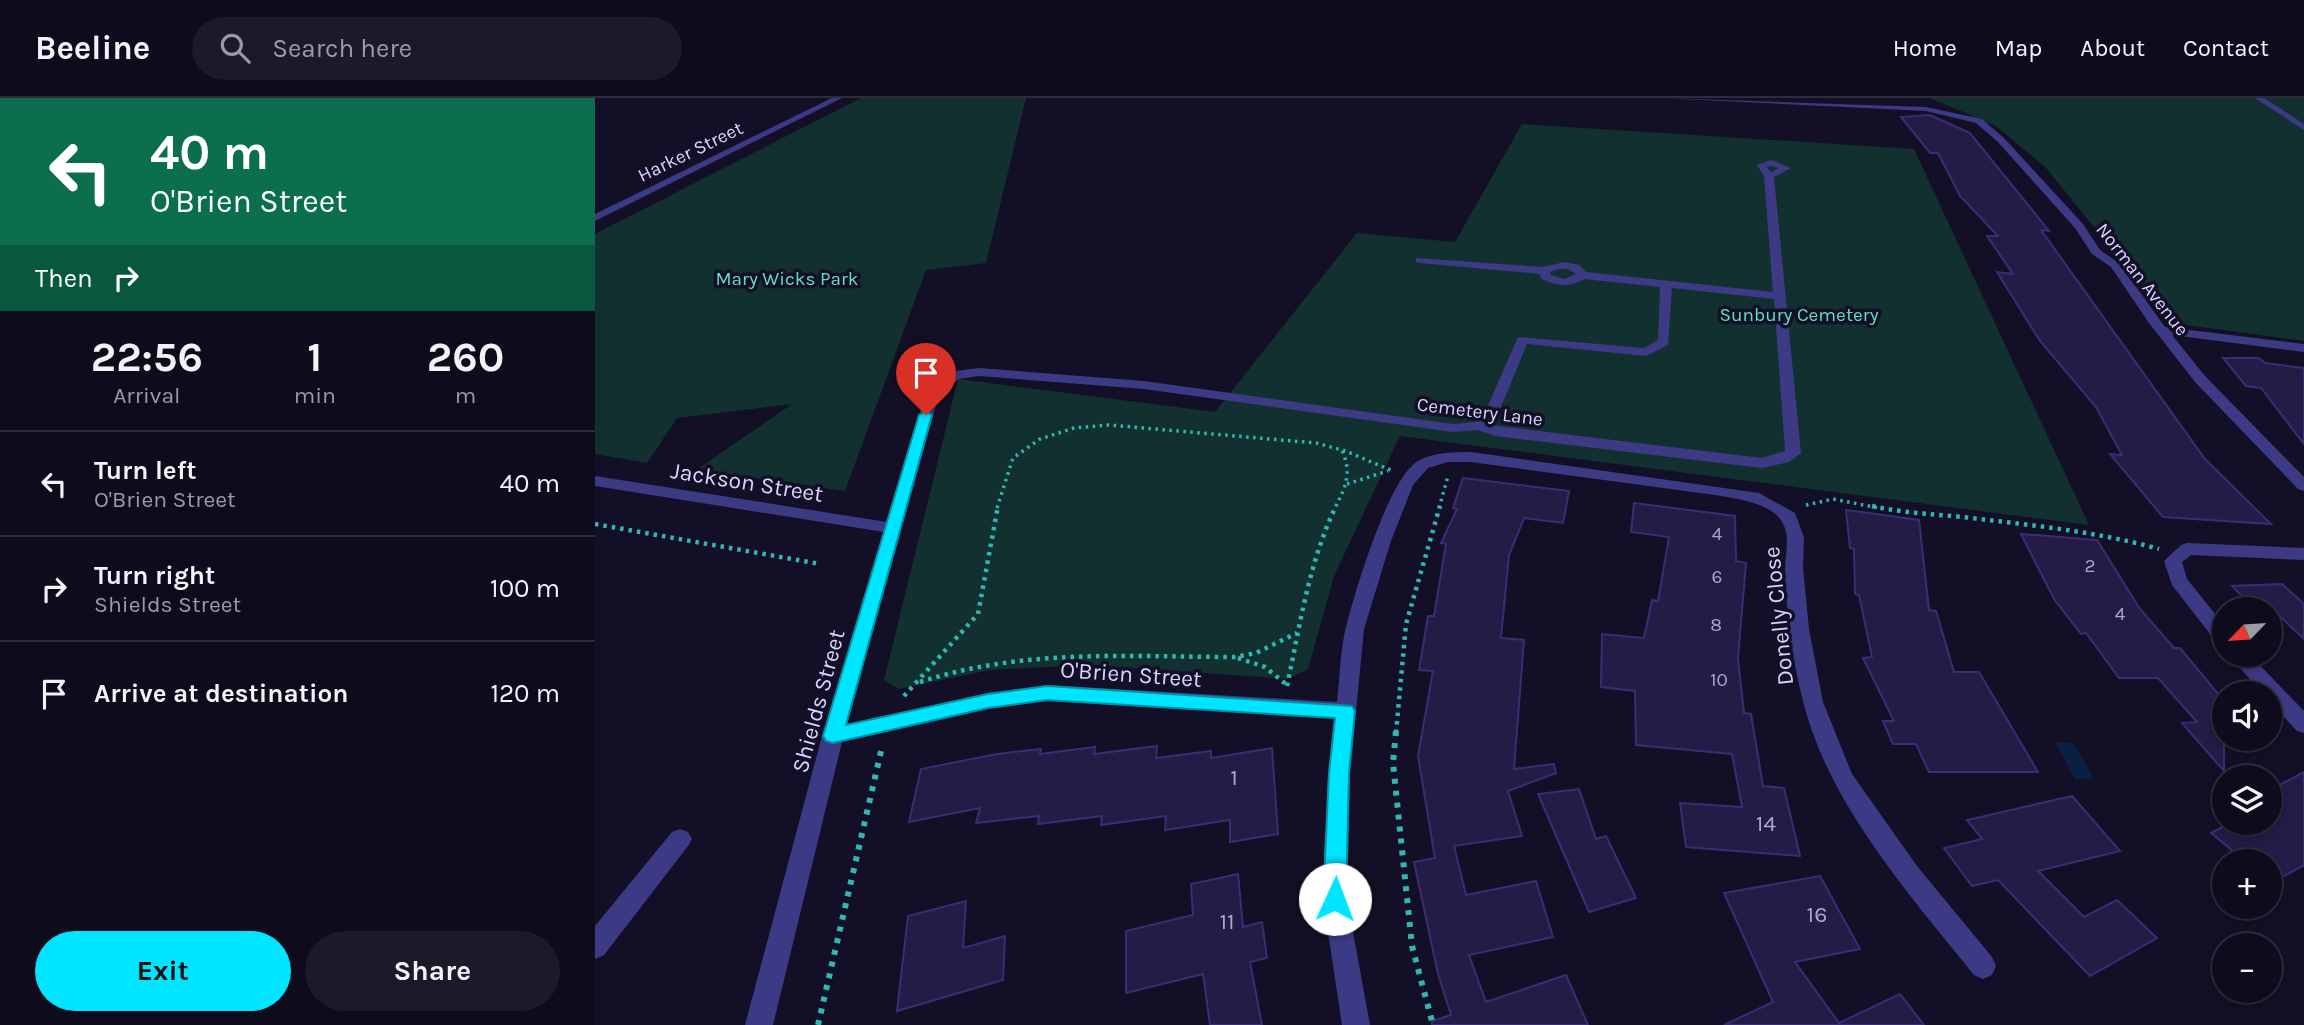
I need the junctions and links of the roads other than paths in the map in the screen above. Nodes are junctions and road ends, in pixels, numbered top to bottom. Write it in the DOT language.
graph roads {
  1 [pos="838,98"];
  2 [pos="1665,98"];
  3 [pos="2259,98"];
  4 [pos="1791,101"];
  5 [pos="2304,128"];
  6 [pos="1769,176"];
  7 [pos="595,218"];
  8 [pos="1420,260"];
  9 [pos="1666,285"];
  10 [pos="1778,296"];
  11 [pos="2161,330"];
  12 [pos="2304,348"];
  13 [pos="933,393"];
  14 [pos="1479,426"];
  15 [pos="595,481"];
  16 [pos="2304,486"];
  17 [pos="891,527"];
  18 [pos="2304,554"];
  19 [pos="2212,623"];
  20 [pos="2249,667"];
  21 [pos="1346,711"];
  22 [pos="2304,725"];
  23 [pos="833,736"];
  24 [pos="680,839"];
  25 [pos="595,946"];
  26 [pos="1983,966"];
  27 [pos="759,1025"];
  28 [pos="1356,1025"];
  1 -- 7 [label="street, Harker Street"];
  2 -- 4 [label="street, Norman Avenue"];
  3 -- 5 [label="street"];
  4 -- 11 [label="street, Norman Avenue"];
  6 -- 10 [label="street, Cemetery Lane"];
  8 -- 9 [label="street"];
  9 -- 10 [label="street"];
  9 -- 14 [label="street"];
  10 -- 14 [label="street, Cemetery Lane"];
  11 -- 12 [label="street"];
  11 -- 16 [label="street, Norman Avenue"];
  13 -- 14 [label="street, Cemetery Lane"];
  13 -- 17 [label="street, Shields Street"];
  15 -- 17 [label="street, Jackson Street"];
  17 -- 23 [label="street, Shields Street"];
  18 -- 19 [label="street"];
  20 -- 22 [label="street"];
  21 -- 23 [label="street, O'Brien Street"];
  21 -- 26 [label="street, Donelly Close"];
  21 -- 28 [label="street"];
  23 -- 27 [label="street, Shields Street"];
  24 -- 25 [label="street"];
}
